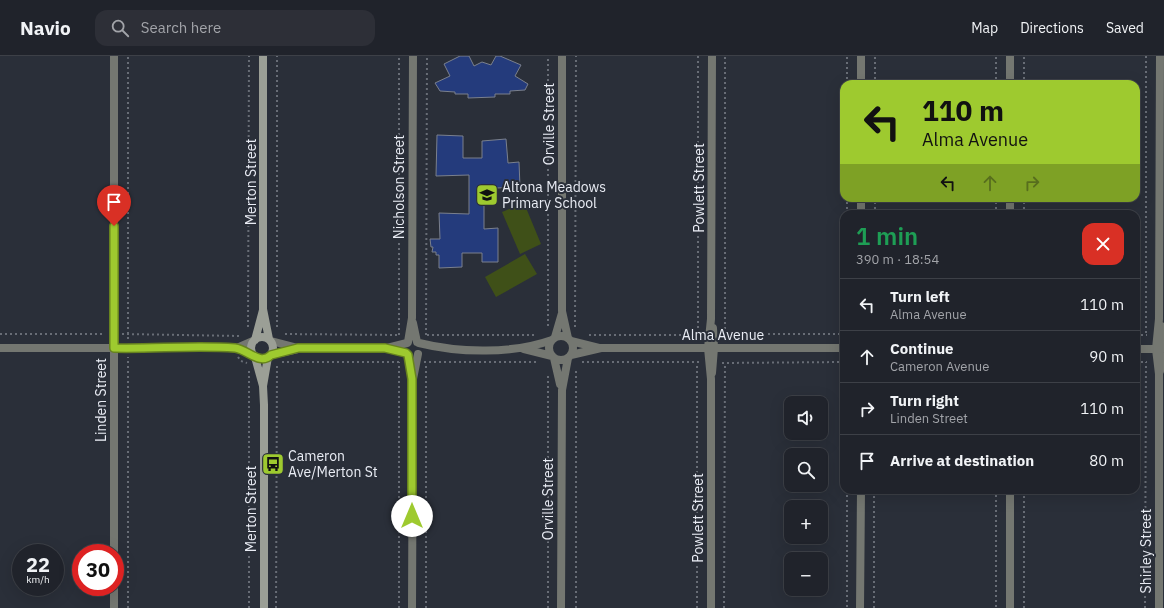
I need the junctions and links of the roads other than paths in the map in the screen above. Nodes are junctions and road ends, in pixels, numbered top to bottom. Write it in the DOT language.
graph roads {
  1 [pos="114,56"];
  2 [pos="263,56"];
  3 [pos="413,56"];
  4 [pos="562,56"];
  5 [pos="712,56"];
  6 [pos="861,56"];
  7 [pos="1010,56"];
  8 [pos="1160,56"];
  9 [pos="861,80"];
  10 [pos="1010,80"];
  11 [pos="263,309"];
  12 [pos="562,328"];
  13 [pos="554,339"];
  14 [pos="570,339"];
  15 [pos="254,340"];
  16 [pos="270,340"];
  17 [pos="413,340"];
  18 [pos="0,348"];
  19 [pos="114,348"];
  20 [pos="237,348"];
  21 [pos="298,348"];
  22 [pos="385,348"];
  23 [pos="441,348"];
  24 [pos="518,348"];
  25 [pos="601,348"];
  26 [pos="711,348"];
  27 [pos="840,348"];
  28 [pos="1140,349"];
  29 [pos="1161,349"];
  30 [pos="419,353"];
  31 [pos="255,356"];
  32 [pos="270,356"];
  33 [pos="553,357"];
  34 [pos="410,358"];
  35 [pos="571,359"];
  36 [pos="561,368"];
  37 [pos="263,386"];
  38 [pos="861,494"];
  39 [pos="1010,494"];
  40 [pos="114,544"];
  41 [pos="114,596"];
  42 [pos="114,608"];
  43 [pos="264,608"];
  44 [pos="412,608"];
  45 [pos="561,608"];
  46 [pos="711,608"];
  47 [pos="860,608"];
  48 [pos="1010,608"];
  49 [pos="1159,608"];
  1 -- 19 [label="street, Linden Street"];
  2 -- 11 [label="street, Merton Street"];
  3 -- 17 [label="street, Nicholson Street"];
  4 -- 12 [label="street, Orville Street"];
  5 -- 26 [label="street, Powlett Street"];
  6 -- 9 [label="street"];
  7 -- 10 [label="street"];
  8 -- 29 [label="street, Shirley Street"];
  11 -- 15 [label="street, Merton Street"];
  11 -- 16 [label="street, Merton Street"];
  12 -- 13 [label="street, Orville Street"];
  12 -- 14 [label="street, Orville Street"];
  13 -- 14 [label="street"];
  13 -- 24 [label="street"];
  13 -- 33 [label="street"];
  14 -- 25 [label="street, Alma Avenue"];
  14 -- 35 [label="street"];
  15 -- 16 [label="street"];
  15 -- 20 [label="street"];
  15 -- 31 [label="street"];
  16 -- 21 [label="street"];
  16 -- 32 [label="street"];
  17 -- 22 [label="street"];
  17 -- 23 [label="street"];
  17 -- 30 [label="street"];
  17 -- 34 [label="street"];
  18 -- 19 [label="street"];
  19 -- 20 [label="street"];
  19 -- 40 [label="street, Linden Street"];
  20 -- 31 [label="street"];
  21 -- 22 [label="street"];
  21 -- 32 [label="street"];
  22 -- 34 [label="street"];
  23 -- 24 [label="street"];
  23 -- 30 [label="street"];
  24 -- 33 [label="street"];
  25 -- 26 [label="street, Alma Avenue"];
  25 -- 35 [label="street, Alma Avenue"];
  26 -- 27 [label="street, Alma Avenue"];
  26 -- 46 [label="street, Powlett Street"];
  28 -- 29 [label="street"];
  29 -- 49 [label="street, Shirley Street"];
  30 -- 34 [label="street"];
  31 -- 32 [label="street"];
  31 -- 37 [label="street, Merton Street"];
  32 -- 37 [label="street, Merton Street"];
  33 -- 35 [label="street"];
  33 -- 36 [label="street, Orville Street"];
  34 -- 44 [label="street"];
  35 -- 36 [label="street, Orville Street"];
  36 -- 45 [label="street, Orville Street"];
  37 -- 43 [label="street, Merton Street"];
  38 -- 47 [label="street"];
  39 -- 48 [label="street"];
  41 -- 42 [label="street"];
}
